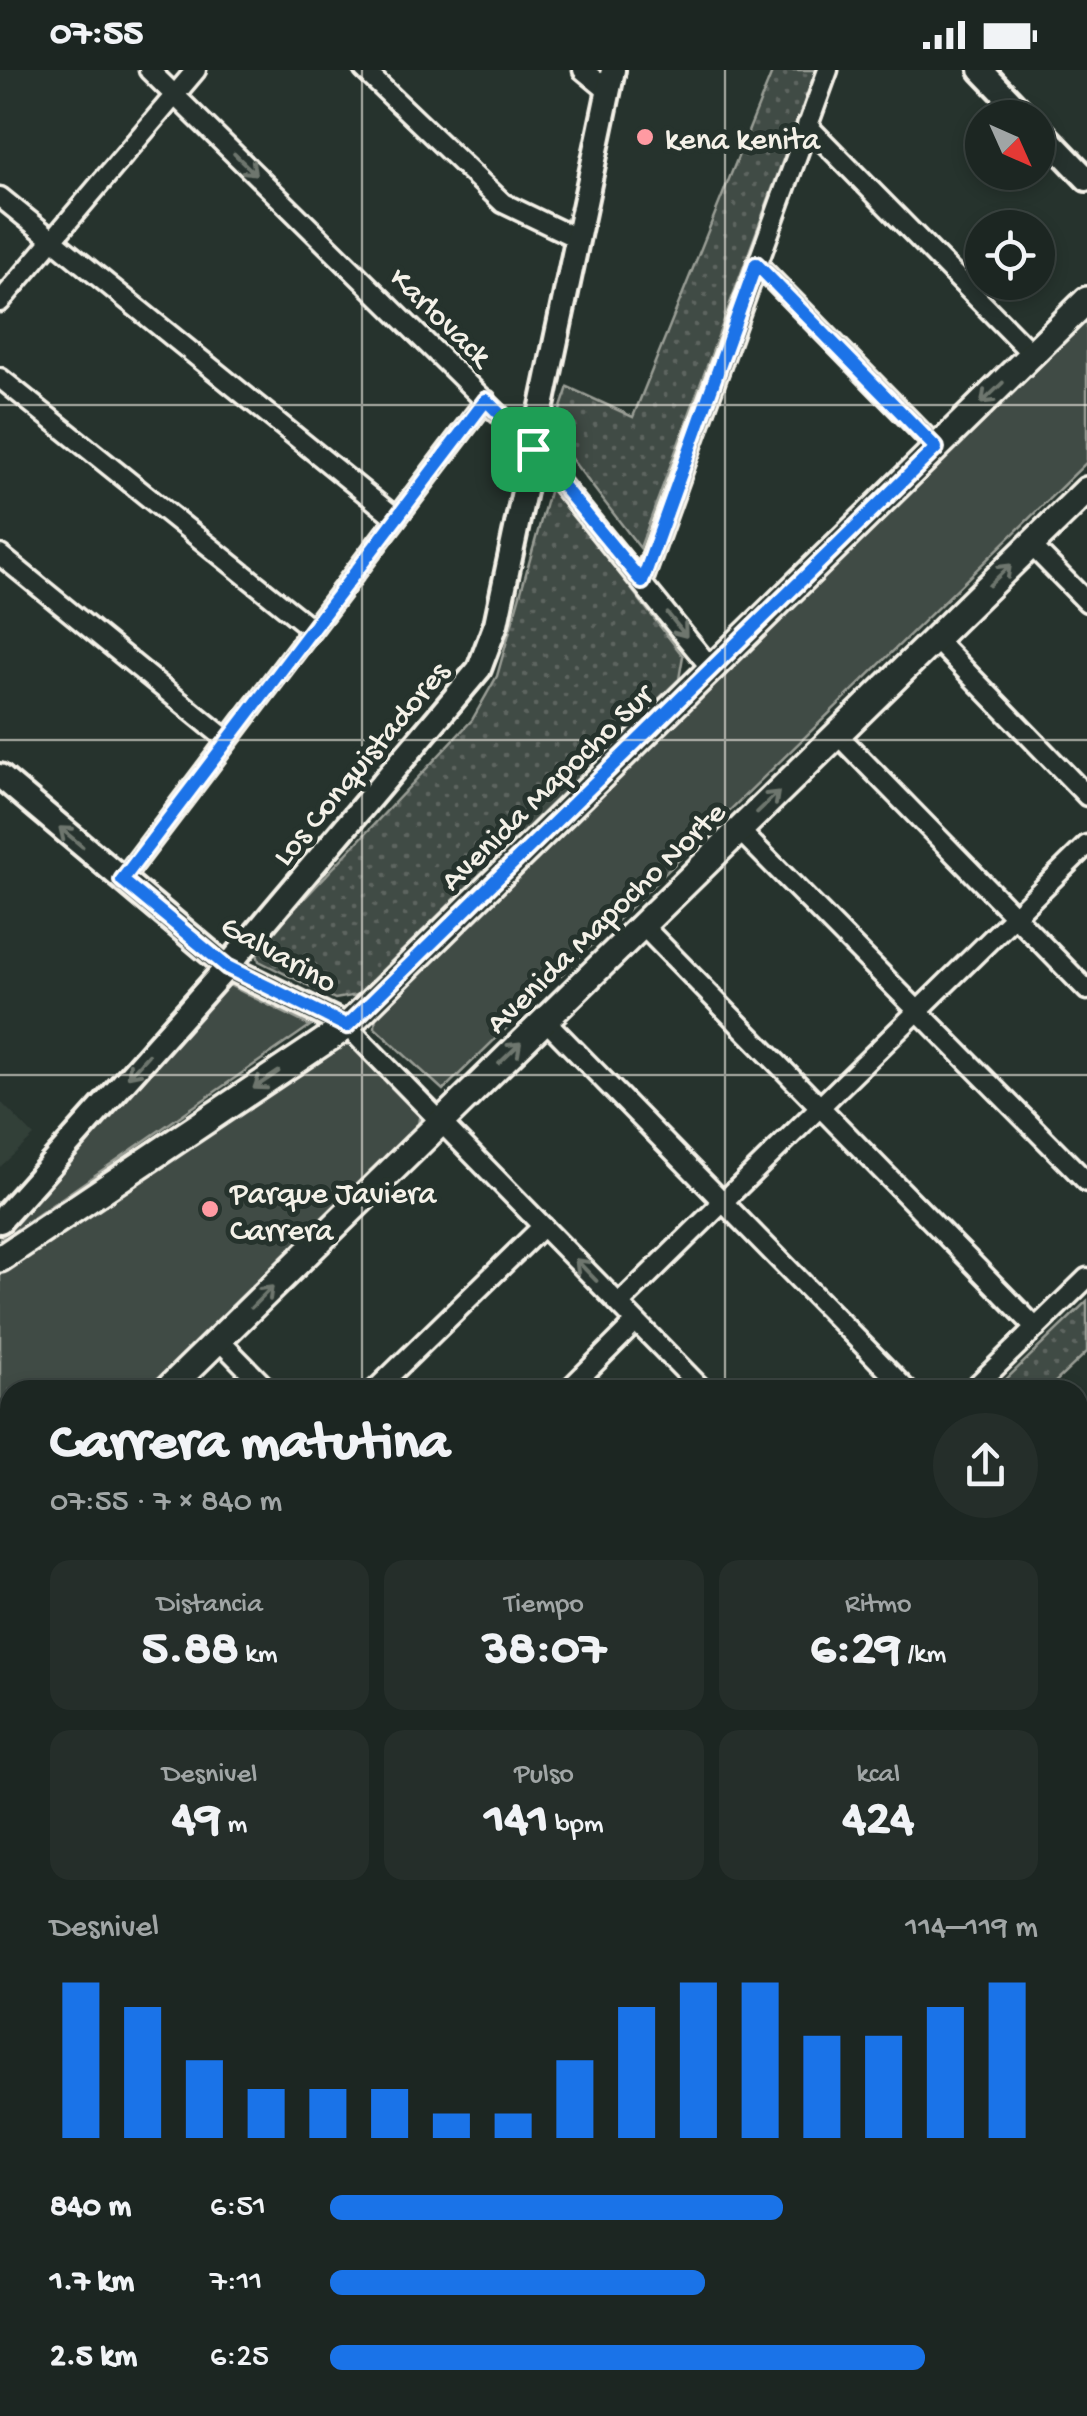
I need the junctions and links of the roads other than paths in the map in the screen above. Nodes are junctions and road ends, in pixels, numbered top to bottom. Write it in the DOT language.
graph roads {
  1 [pos="149,70"];
  2 [pos="196,70"];
  3 [pos="364,70"];
  4 [pos="584,70"];
  5 [pos="828,70"];
  6 [pos="980,70"];
  7 [pos="610,80"];
  8 [pos="175,96"];
  9 [pos="1009,100"];
  10 [pos="807,124"];
  11 [pos="1055,146"];
  12 [pos="1087,179"];
  13 [pos="0,197"];
  14 [pos="576,238"];
  15 [pos="51,241"];
  16 [pos="756,264"];
  17 [pos="1087,300"];
  18 [pos="0,302"];
  19 [pos="1032,354"];
  20 [pos="0,378"];
  21 [pos="486,400"];
  22 [pos="936,448"];
  23 [pos="533,449"];
  24 [pos="1087,490"];
  25 [pos="396,518"];
  26 [pos="1031,545"];
  27 [pos="0,555"];
  28 [pos="642,582"];
  29 [pos="1087,602"];
  30 [pos="312,629"];
  31 [pos="935,638"];
  32 [pos="711,668"];
  33 [pos="837,734"];
  34 [pos="227,740"];
  35 [pos="0,776"];
  36 [pos="1087,796"];
  37 [pos="739,830"];
  38 [pos="1087,845"];
  39 [pos="122,880"];
  40 [pos="1014,916"];
  41 [pos="642,925"];
  42 [pos="227,967"];
  43 [pos="1087,990"];
  44 [pos="918,1011"];
  45 [pos="545,1020"];
  46 [pos="347,1026"];
  47 [pos="820,1107"];
  48 [pos="440,1122"];
  49 [pos="1087,1182"];
  50 [pos="723,1202"];
  51 [pos="0,1222"];
  52 [pos="543,1226"];
  53 [pos="0,1259"];
  54 [pos="1087,1278"];
  55 [pos="619,1304"];
  56 [pos="636,1322"];
  57 [pos="1036,1328"];
  58 [pos="219,1340"];
  59 [pos="178,1380"];
  60 [pos="258,1380"];
  61 [pos="385,1380"];
  62 [pos="578,1380"];
  63 [pos="693,1380"];
  64 [pos="897,1380"];
  65 [pos="982,1380"];
  1 -- 8 [label="street, Karlovack"];
  2 -- 8 [label="street"];
  3 -- 14 [label="street"];
  4 -- 7 [label="street"];
  5 -- 10 [label="street"];
  6 -- 9 [label="street"];
  7 -- 14 [label="street, Los Conquistadores"];
  8 -- 15 [label="street"];
  8 -- 21 [label="street, Karlovack, one-way"];
  10 -- 16 [label="street"];
  10 -- 19 [label="street"];
  11 -- 12 [label="street"];
  13 -- 15 [label="street"];
  14 -- 23 [label="street, Los Conquistadores"];
  15 -- 18 [label="street"];
  15 -- 25 [label="street"];
  16 -- 22 [label="street"];
  16 -- 28 [label="street"];
  17 -- 19 [label="main road, Avenida Mapocho Sur"];
  19 -- 22 [label="main road, Avenida Mapocho Sur, one-way"];
  20 -- 30 [label="street"];
  21 -- 23 [label="street, Karlovack"];
  21 -- 25 [label="street"];
  22 -- 32 [label="main road, Avenida Mapocho Sur"];
  23 -- 28 [label="street, Karlovack"];
  23 -- 42 [label="street, Los Conquistadores"];
  24 -- 26 [label="main road, Avenida Mapocho Norte"];
  25 -- 30 [label="street"];
  26 -- 29 [label="street"];
  31 -- 26 [label="main road, Avenida Mapocho Norte, one-way"];
  27 -- 34 [label="street"];
  28 -- 32 [label="street, Karlovack, one-way"];
  30 -- 34 [label="street"];
  31 -- 33 [label="main road, Avenida Mapocho Norte"];
  31 -- 36 [label="street"];
  32 -- 46 [label="main road, Avenida Mapocho Sur"];
  37 -- 33 [label="main road, Avenida Mapocho Norte, one-way"];
  33 -- 40 [label="street"];
  34 -- 39 [label="street"];
  39 -- 35 [label="street, Galvarino, one-way"];
  37 -- 41 [label="main road, Avenida Mapocho Norte"];
  37 -- 44 [label="street"];
  38 -- 40 [label="street"];
  39 -- 42 [label="street, Galvarino"];
  40 -- 43 [label="street"];
  40 -- 44 [label="street"];
  41 -- 45 [label="main road, Avenida Mapocho Norte"];
  41 -- 47 [label="street"];
  42 -- 46 [label="street, Galvarino"];
  42 -- 51 [label="street, Los Conquistadores, one-way"];
  44 -- 47 [label="street"];
  44 -- 49 [label="street"];
  48 -- 45 [label="main road, Avenida Mapocho Norte, one-way"];
  45 -- 50 [label="street"];
  46 -- 48 [label="street"];
  46 -- 53 [label="main road, Avenida Mapocho Sur, one-way"];
  47 -- 50 [label="street"];
  47 -- 57 [label="street"];
  48 -- 52 [label="street"];
  58 -- 48 [label="main road, Avenida Mapocho Norte, one-way"];
  50 -- 55 [label="street"];
  50 -- 64 [label="street"];
  55 -- 52 [label="street, one-way"];
  52 -- 61 [label="street"];
  54 -- 57 [label="street"];
  55 -- 56 [label="street"];
  56 -- 62 [label="street"];
  56 -- 63 [label="street"];
  57 -- 65 [label="street"];
  58 -- 59 [label="main road, Avenida Mapocho Norte"];
  58 -- 60 [label="street"];
}
